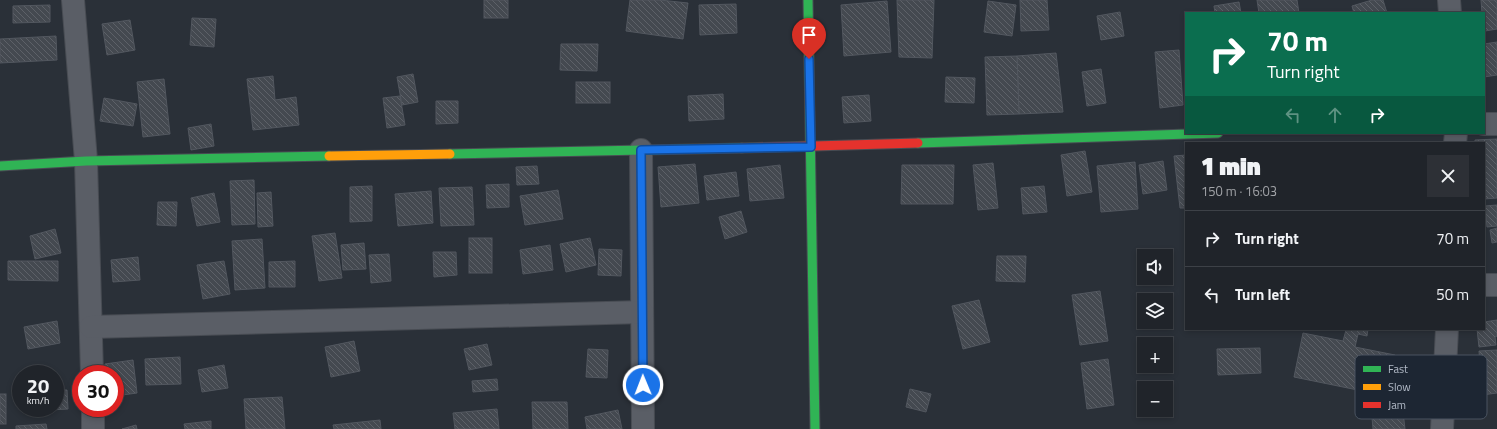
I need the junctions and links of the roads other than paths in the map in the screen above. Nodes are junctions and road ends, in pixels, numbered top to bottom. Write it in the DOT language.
graph roads {
  1 [pos="73,0"];
  2 [pos="808,0"];
  3 [pos="1449,0"];
  4 [pos="1450,12"];
  5 [pos="1485,124"];
  6 [pos="1497,124"];
  7 [pos="1189,134"];
  8 [pos="811,147"];
  9 [pos="641,150"];
  10 [pos="86,162"];
  11 [pos="0,166"];
  12 [pos="1485,285"];
  13 [pos="1497,285"];
  14 [pos="642,312"];
  15 [pos="91,327"];
  16 [pos="1447,330"];
  17 [pos="1446,355"];
  18 [pos="92,365"];
  19 [pos="93,417"];
  20 [pos="1442,419"];
  21 [pos="94,429"];
  22 [pos="643,429"];
  23 [pos="815,429"];
  24 [pos="1442,429"];
  1 -- 10 [label="street"];
  2 -- 8 [label="street"];
  3 -- 4 [label="street"];
  5 -- 6 [label="street"];
  7 -- 8 [label="street"];
  8 -- 9 [label="street"];
  8 -- 23 [label="street"];
  9 -- 10 [label="street"];
  9 -- 14 [label="street"];
  10 -- 11 [label="street"];
  10 -- 15 [label="street"];
  12 -- 13 [label="street"];
  14 -- 15 [label="street"];
  14 -- 22 [label="street"];
  15 -- 18 [label="street"];
  16 -- 17 [label="street"];
  19 -- 21 [label="street"];
  20 -- 24 [label="street"];
}
